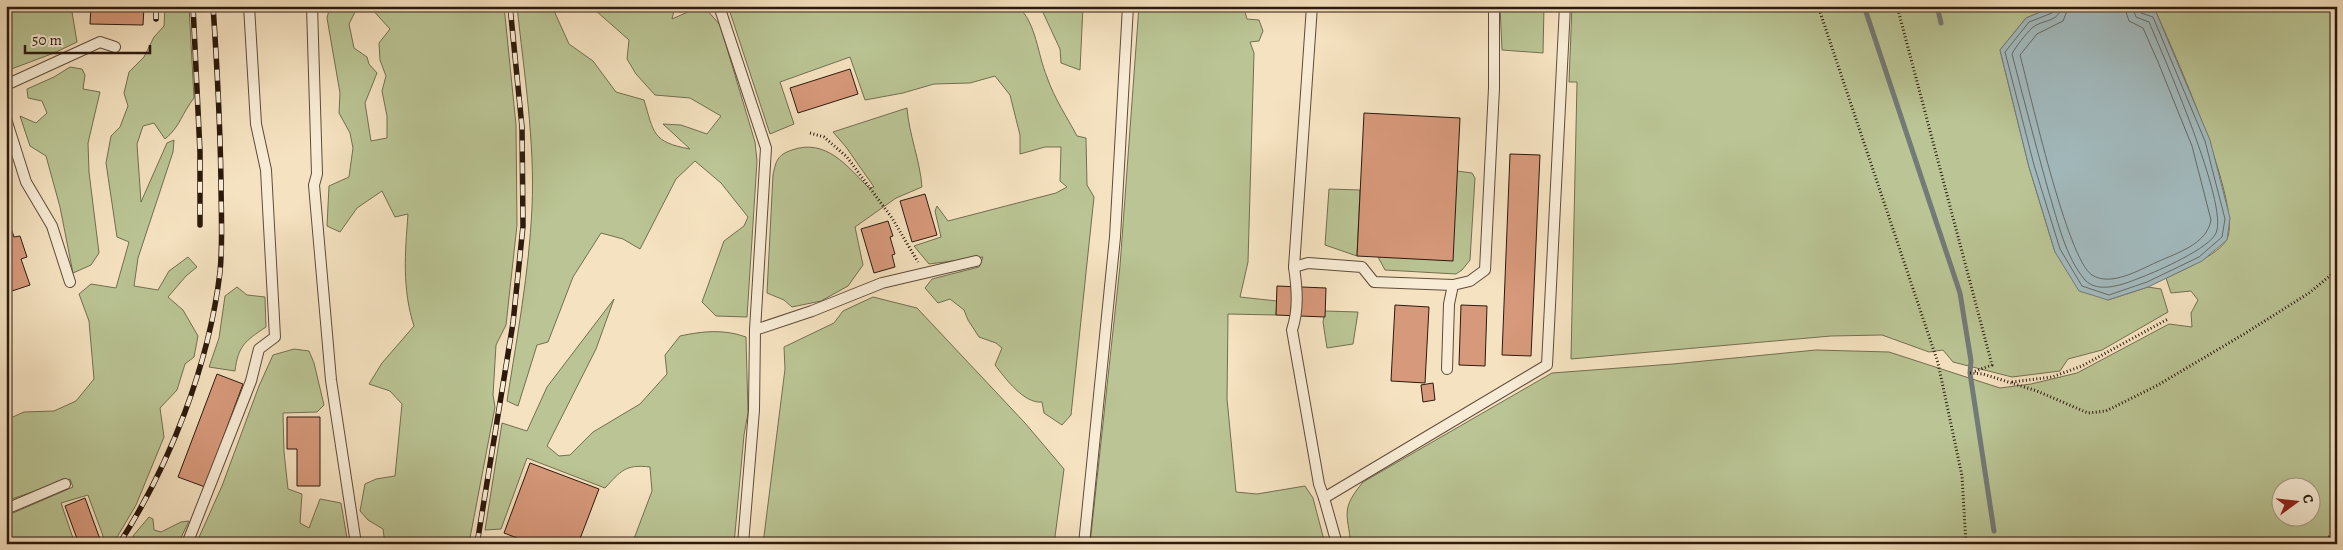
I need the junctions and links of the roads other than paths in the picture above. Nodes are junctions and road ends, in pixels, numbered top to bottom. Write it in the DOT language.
graph roads {
  1 [pos="249,6"];
  2 [pos="312,6"];
  3 [pos="719,6"];
  4 [pos="1128,6"];
  5 [pos="1312,6"];
  6 [pos="1494,6"];
  7 [pos="1565,6"];
  8 [pos="115,48"];
  9 [pos="6,85"];
  10 [pos="6,119"];
  11 [pos="976,262"];
  12 [pos="1294,267"];
  13 [pos="70,282"];
  14 [pos="1453,285"];
  15 [pos="755,330"];
  16 [pos="1447,370"];
  17 [pos="65,484"];
  18 [pos="1324,498"];
  19 [pos="6,509"];
  20 [pos="187,544"];
  21 [pos="356,544"];
  22 [pos="743,544"];
  23 [pos="1084,544"];
  24 [pos="1337,544"];
  1 -- 20 [label="lane"];
  2 -- 21 [label="lane"];
  3 -- 15 [label="lane"];
  4 -- 23 [label="lane"];
  5 -- 12 [label="lane"];
  6 -- 14 [label="lane"];
  7 -- 18 [label="lane"];
  8 -- 9 [label="lane"];
  10 -- 13 [label="lane"];
  11 -- 15 [label="lane"];
  12 -- 14 [label="lane"];
  12 -- 18 [label="lane"];
  14 -- 16 [label="lane"];
  15 -- 22 [label="lane"];
  17 -- 19 [label="lane"];
  18 -- 24 [label="lane"];
}
